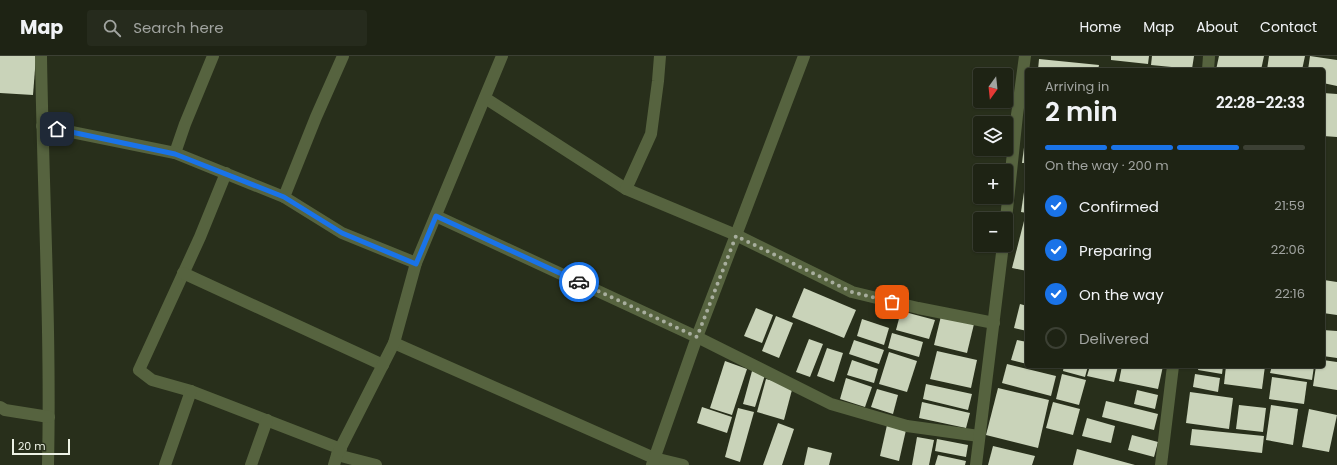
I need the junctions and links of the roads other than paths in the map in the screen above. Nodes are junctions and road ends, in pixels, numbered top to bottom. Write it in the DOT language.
graph roads {
  1 [pos="41,56"];
  2 [pos="213,56"];
  3 [pos="343,56"];
  4 [pos="502,56"];
  5 [pos="660,56"];
  6 [pos="804,56"];
  7 [pos="1025,56"];
  8 [pos="1209,56"];
  9 [pos="1208,68"];
  10 [pos="485,98"];
  11 [pos="42,126"];
  12 [pos="175,154"];
  13 [pos="226,173"];
  14 [pos="626,189"];
  15 [pos="284,197"];
  16 [pos="1007,212"];
  17 [pos="436,216"];
  18 [pos="736,236"];
  19 [pos="1002,252"];
  20 [pos="416,264"];
  21 [pos="183,273"];
  22 [pos="994,323"];
  23 [pos="697,337"];
  24 [pos="394,343"];
  25 [pos="383,365"];
  26 [pos="1173,368"];
  27 [pos="191,391"];
  28 [pos="0,407"];
  29 [pos="49,417"];
  30 [pos="267,420"];
  31 [pos="979,436"];
  32 [pos="338,456"];
  33 [pos="653,461"];
  34 [pos="48,465"];
  35 [pos="165,465"];
  36 [pos="251,465"];
  37 [pos="376,465"];
  38 [pos="682,465"];
  39 [pos="976,465"];
  40 [pos="1160,465"];
  1 -- 11 [label="street"];
  2 -- 12 [label="street"];
  3 -- 15 [label="street"];
  4 -- 10 [label="street"];
  5 -- 14 [label="street"];
  6 -- 18 [label="street"];
  7 -- 16 [label="street"];
  8 -- 9 [label="street"];
  10 -- 14 [label="street"];
  10 -- 17 [label="street"];
  11 -- 12 [label="street"];
  11 -- 29 [label="street"];
  12 -- 13 [label="street"];
  13 -- 15 [label="street"];
  13 -- 21 [label="street"];
  14 -- 18 [label="street"];
  15 -- 20 [label="street"];
  17 -- 20 [label="street"];
  17 -- 23 [label="street"];
  18 -- 22 [label="street"];
  18 -- 23 [label="street"];
  19 -- 22 [label="street"];
  20 -- 24 [label="street"];
  21 -- 25 [label="street"];
  21 -- 27 [label="street"];
  22 -- 31 [label="street"];
  23 -- 31 [label="street"];
  23 -- 33 [label="street"];
  24 -- 25 [label="street"];
  24 -- 33 [label="street"];
  25 -- 32 [label="street"];
  26 -- 40 [label="street"];
  27 -- 30 [label="street"];
  27 -- 35 [label="street"];
  28 -- 29 [label="street"];
  29 -- 34 [label="street"];
  30 -- 32 [label="street"];
  30 -- 36 [label="street"];
  31 -- 39 [label="street"];
  32 -- 37 [label="street"];
  33 -- 38 [label="street"];
}
